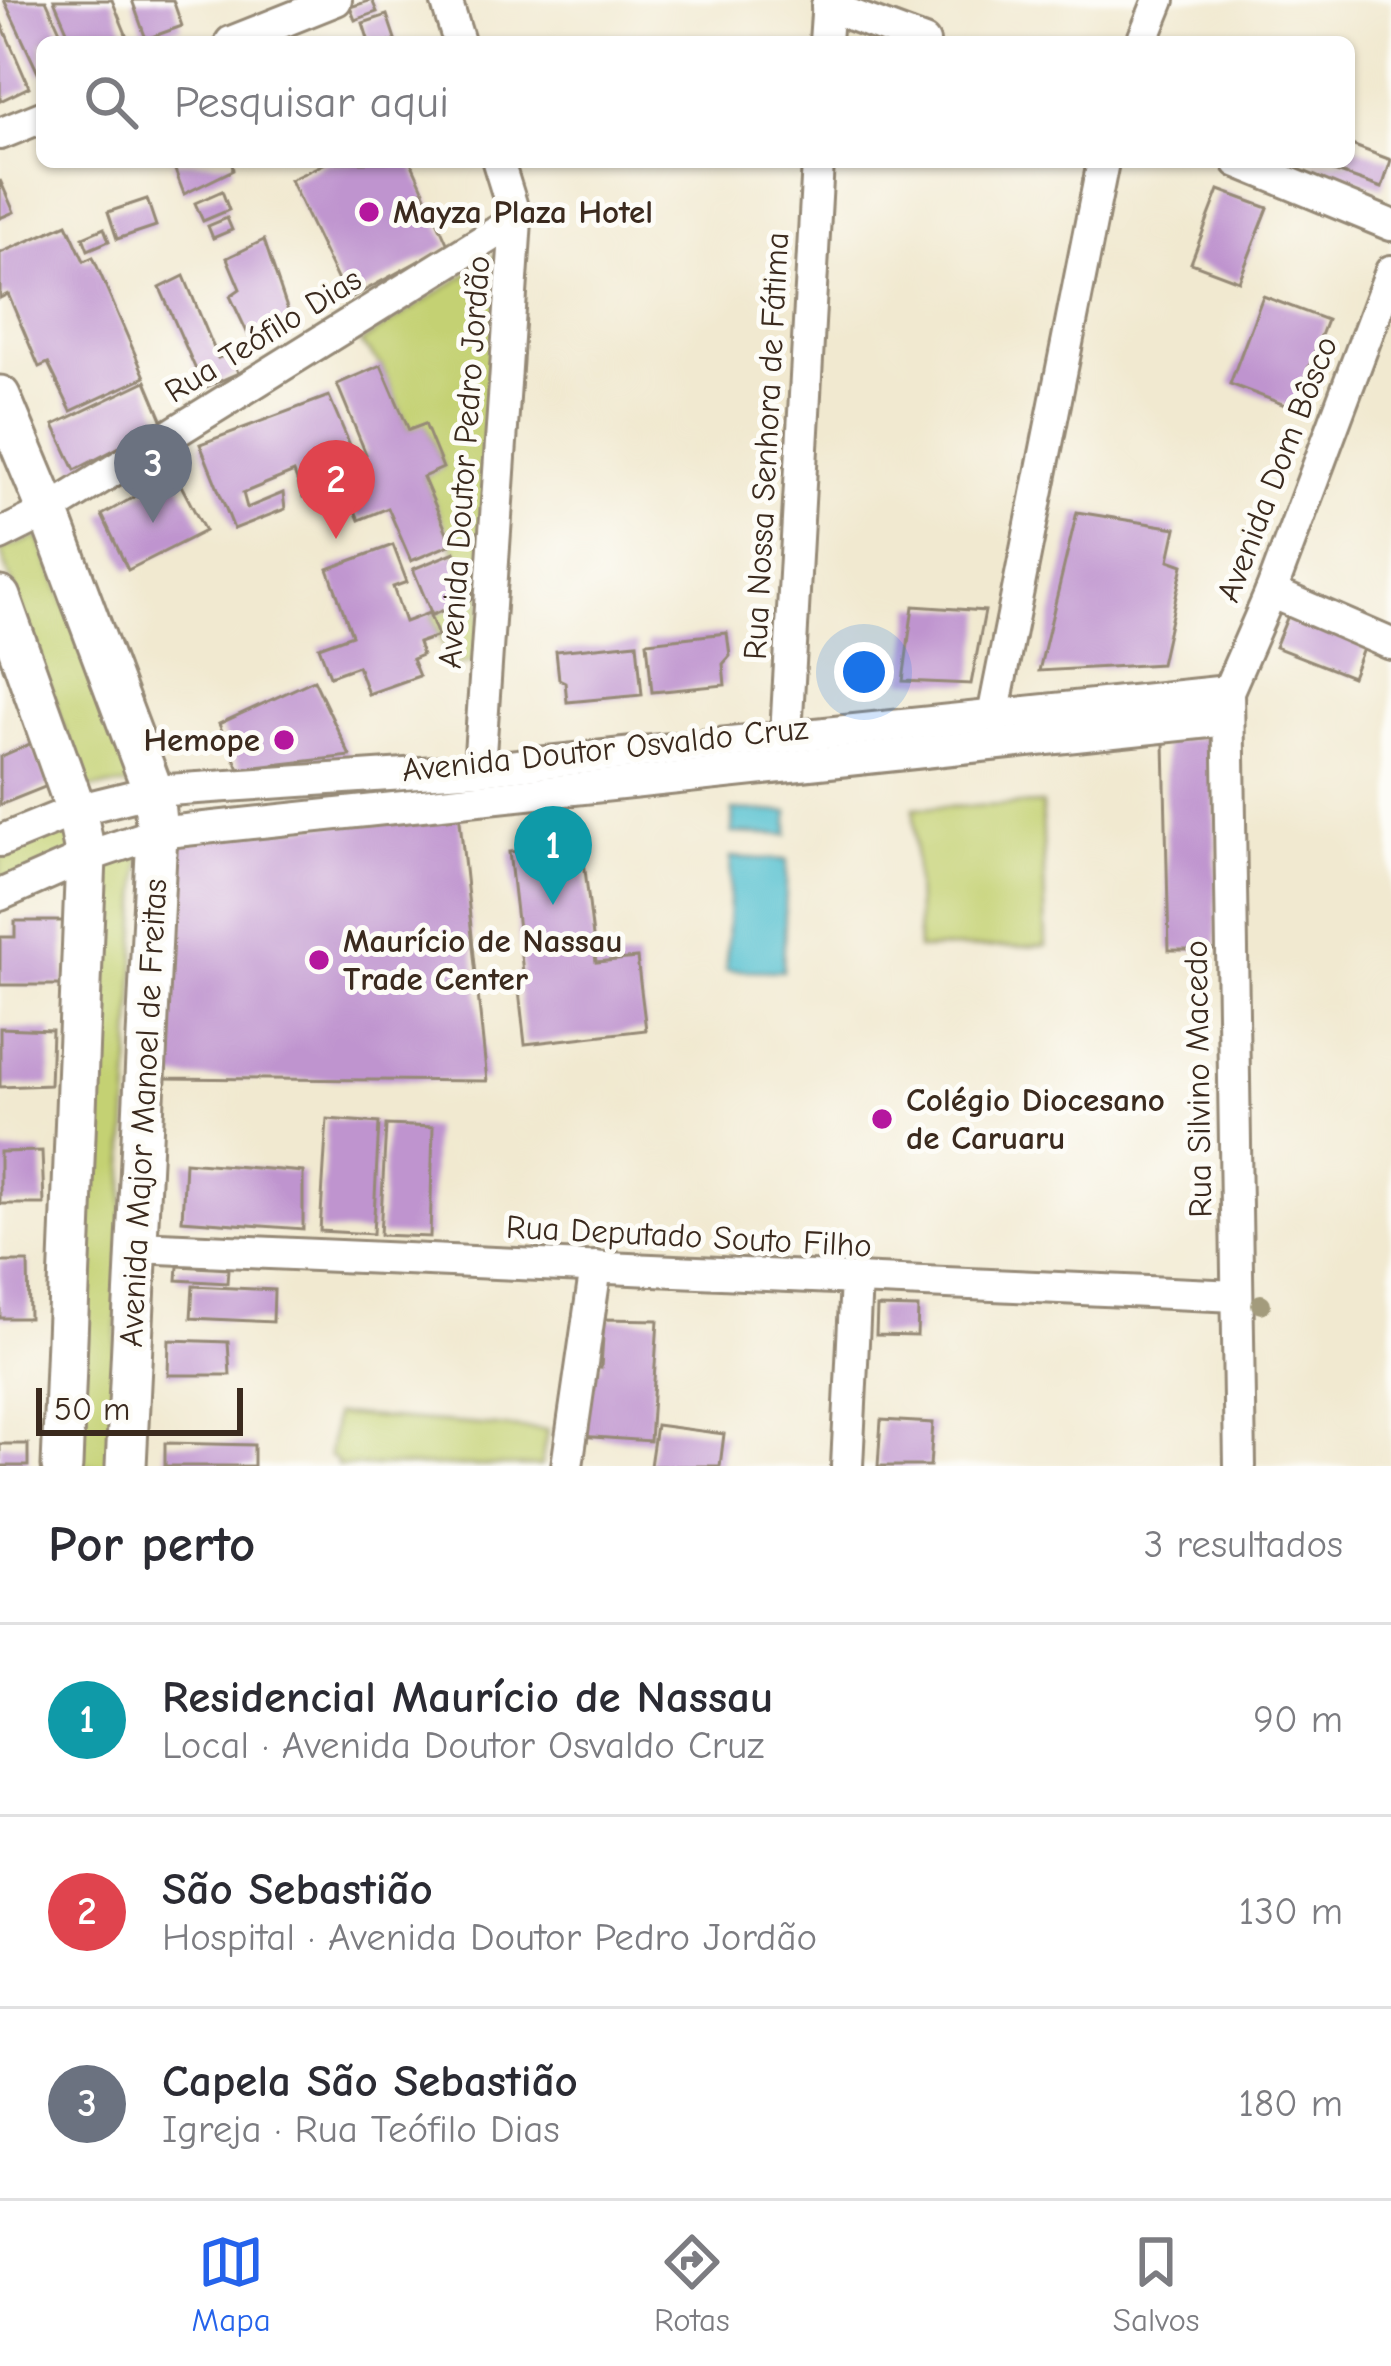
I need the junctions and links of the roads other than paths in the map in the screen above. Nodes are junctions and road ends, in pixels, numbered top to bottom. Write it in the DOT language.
graph roads {
  1 [pos="336,0"];
  2 [pos="446,0"];
  3 [pos="1159,0"];
  4 [pos="827,3"];
  5 [pos="246,36"];
  6 [pos="457,36"];
  7 [pos="825,36"];
  8 [pos="909,36"];
  9 [pos="1144,36"];
  10 [pos="36,119"];
  11 [pos="0,134"];
  12 [pos="500,168"];
  13 [pos="818,168"];
  14 [pos="1102,168"];
  15 [pos="1253,168"];
  16 [pos="516,220"];
  17 [pos="1391,224"];
  18 [pos="1391,271"];
  19 [pos="0,396"];
  20 [pos="48,511"];
  21 [pos="0,536"];
  22 [pos="1271,592"];
  23 [pos="0,597"];
  24 [pos="1391,644"];
  25 [pos="1228,706"];
  26 [pos="993,716"];
  27 [pos="786,735"];
  28 [pos="479,769"];
  29 [pos="154,791"];
  30 [pos="76,809"];
  31 [pos="157,833"];
  32 [pos="0,841"];
  33 [pos="86,857"];
  34 [pos="0,895"];
  35 [pos="137,1247"];
  36 [pos="596,1268"];
  37 [pos="856,1280"];
  38 [pos="1237,1296"];
  39 [pos="62,1466"];
  40 [pos="126,1466"];
  41 [pos="567,1466"];
  42 [pos="847,1466"];
  43 [pos="1240,1466"];
  1 -- 5 [label="street"];
  2 -- 6 [label="street"];
  3 -- 9 [label="street"];
  4 -- 7 [label="street"];
  4 -- 8 [label="street"];
  10 -- 11 [label="street"];
  12 -- 16 [label="street, Avenida Doutor Pedro Jordão"];
  13 -- 27 [label="street, Rua Nossa Senhora de Fátima"];
  14 -- 26 [label="street"];
  15 -- 17 [label="street"];
  16 -- 20 [label="street, Rua Teófilo Dias"];
  16 -- 28 [label="street, Avenida Doutor Pedro Jordão"];
  18 -- 22 [label="street, Avenida Dom Bôsco"];
  19 -- 20 [label="main road, Avenida Major Manoel de Freitas"];
  20 -- 21 [label="street, Rua Teófilo Dias"];
  20 -- 29 [label="main road, Avenida Major Manoel de Freitas"];
  22 -- 24 [label="street"];
  22 -- 25 [label="street, Avenida Dom Bôsco"];
  23 -- 30 [label="main road, Avenida Major Manoel de Freitas"];
  25 -- 26 [label="street, Avenida Doutor Osvaldo Cruz"];
  25 -- 31 [label="street, Avenida Doutor Osvaldo Cruz"];
  25 -- 38 [label="street, Rua Silvino Macedo"];
  26 -- 27 [label="street, Avenida Doutor Osvaldo Cruz"];
  27 -- 28 [label="street, Avenida Doutor Osvaldo Cruz"];
  28 -- 29 [label="street, Avenida Doutor Osvaldo Cruz"];
  29 -- 30 [label="street, Avenida Doutor Osvaldo Cruz"];
  29 -- 31 [label="main road, Avenida Major Manoel de Freitas"];
  30 -- 32 [label="street, Avenida Doutor Osvaldo Cruz"];
  30 -- 33 [label="main road, Avenida Major Manoel de Freitas"];
  31 -- 33 [label="street, Avenida Doutor Osvaldo Cruz"];
  31 -- 35 [label="main road, Avenida Major Manoel de Freitas"];
  33 -- 34 [label="street, Avenida Doutor Osvaldo Cruz"];
  33 -- 39 [label="main road, Avenida Major Manoel de Freitas"];
  35 -- 36 [label="street, Rua Deputado Souto Filho"];
  35 -- 40 [label="main road, Avenida Major Manoel de Freitas"];
  36 -- 37 [label="street, Rua Deputado Souto Filho"];
  36 -- 41 [label="street"];
  37 -- 38 [label="street, Rua Deputado Souto Filho"];
  37 -- 42 [label="street"];
  38 -- 43 [label="street, Rua Silvino Macedo"];
}
